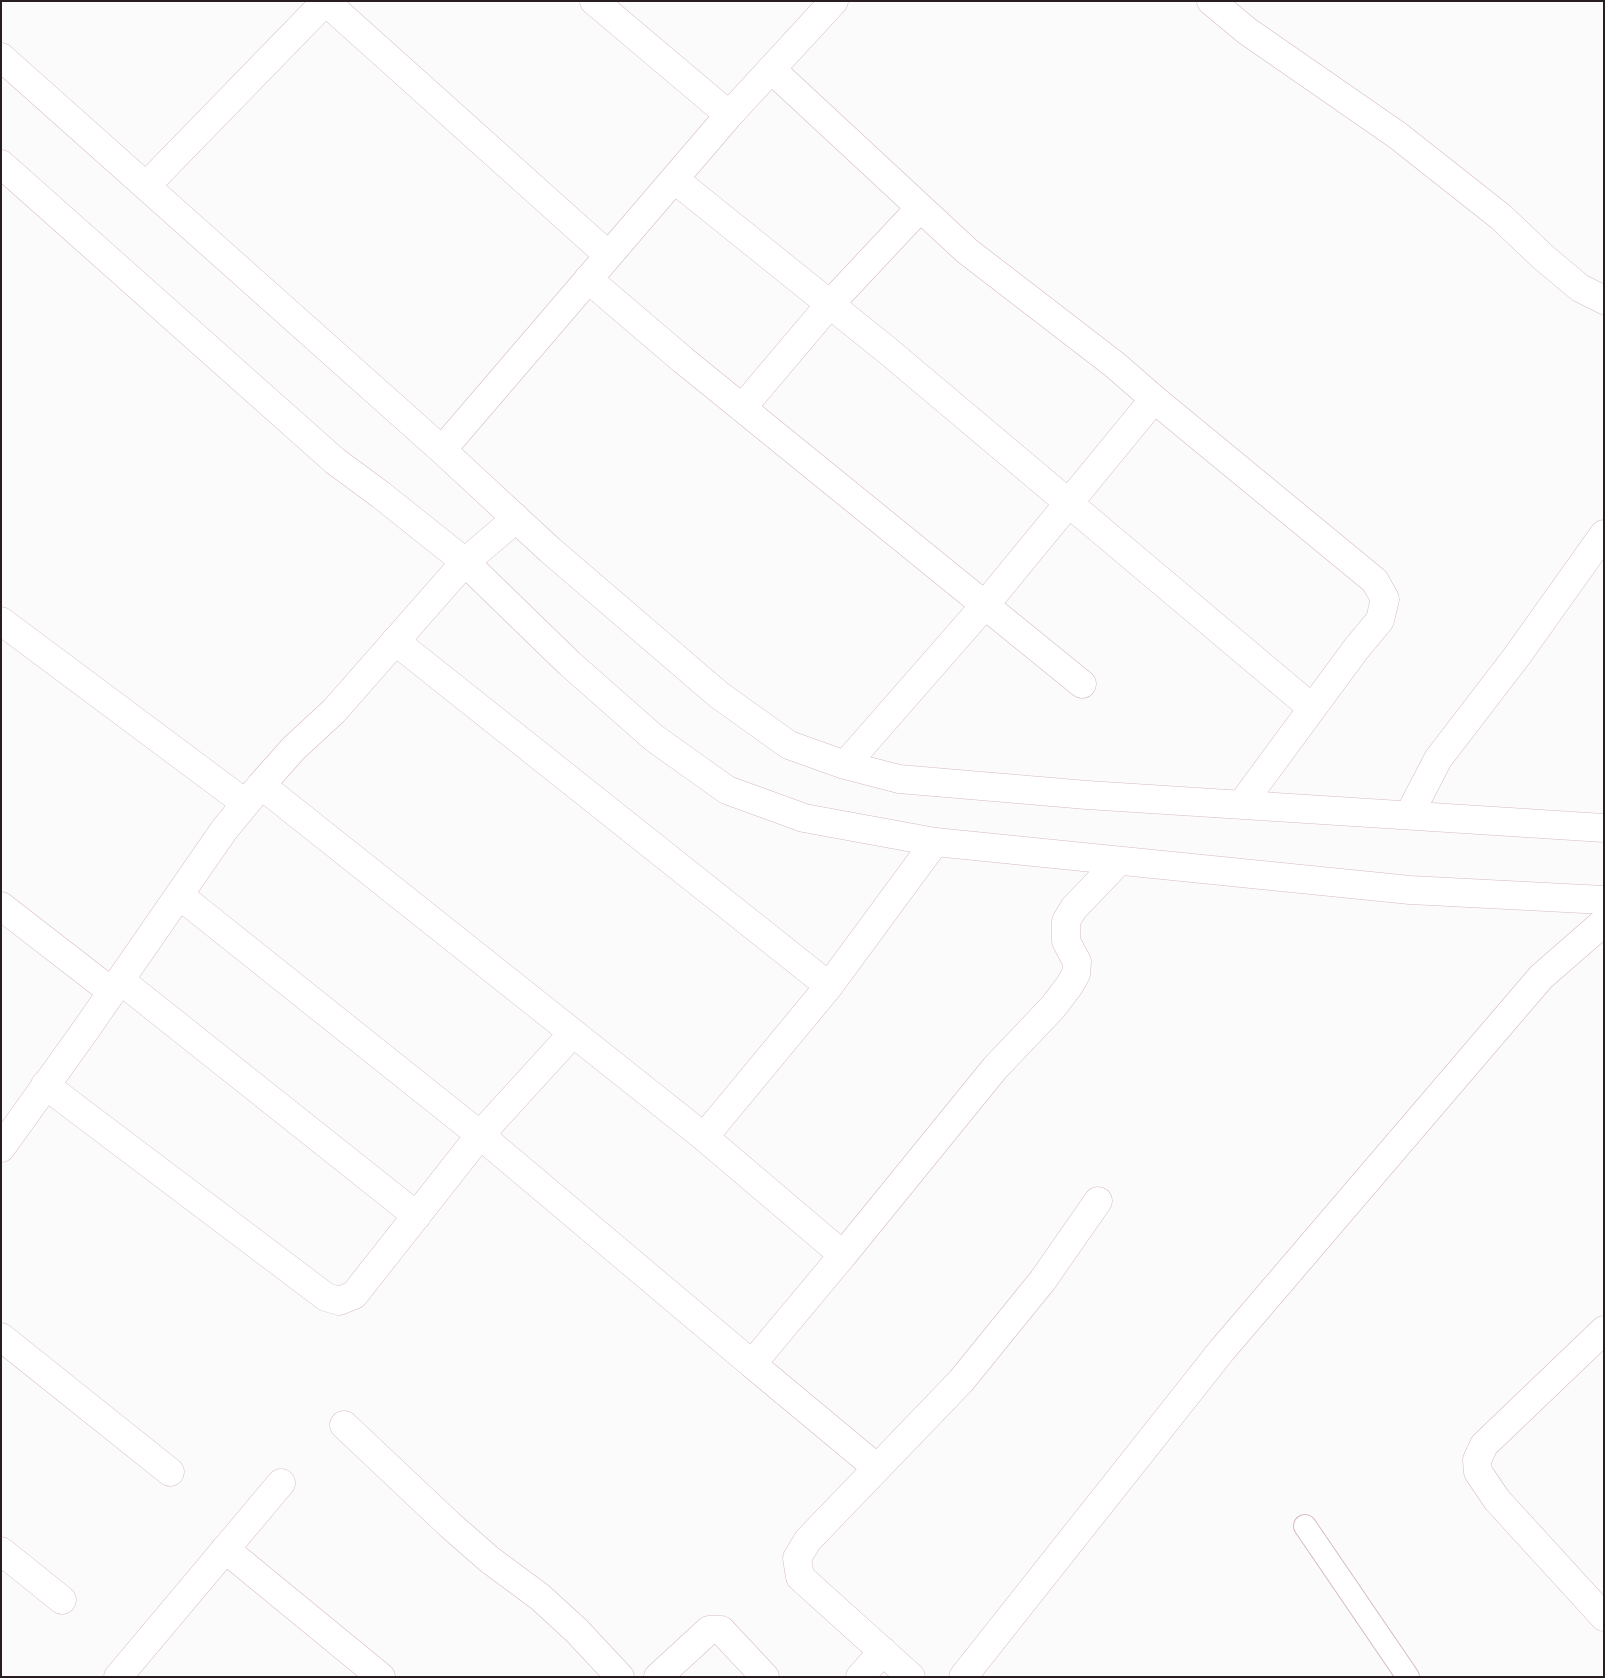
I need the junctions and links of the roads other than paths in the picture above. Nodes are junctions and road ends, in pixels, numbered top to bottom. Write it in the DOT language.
graph roads {
  1 [pos="326,1"];
  2 [pos="594,1"];
  3 [pos="834,1"];
  4 [pos="1211,1"];
  5 [pos="1,57"];
  6 [pos="771,69"];
  7 [pos="729,115"];
  8 [pos="1,164"];
  9 [pos="674,179"];
  10 [pos="146,186"];
  11 [pos="920,208"];
  12 [pos="608,255"];
  13 [pos="588,279"];
  14 [pos="1604,300"];
  15 [pos="830,304"];
  16 [pos="1154,400"];
  17 [pos="742,408"];
  18 [pos="442,450"];
  19 [pos="1069,503"];
  20 [pos="510,523"];
  21 [pos="1604,534"];
  22 [pos="473,555"];
  23 [pos="985,605"];
  24 [pos="1,621"];
  25 [pos="395,640"];
  26 [pos="1082,684"];
  27 [pos="1312,708"];
  28 [pos="845,765"];
  29 [pos="253,794"];
  30 [pos="1242,805"];
  31 [pos="1409,815"];
  32 [pos="1604,828"];
  33 [pos="934,842"];
  34 [pos="1119,860"];
  35 [pos="179,894"];
  36 [pos="1604,900"];
  37 [pos="1,906"];
  38 [pos="1604,922"];
  39 [pos="116,986"];
  40 [pos="830,986"];
  41 [pos="573,1033"];
  42 [pos="46,1085"];
  43 [pos="480,1135"];
  44 [pos="704,1137"];
  45 [pos="1,1148"];
  46 [pos="1098,1201"];
  47 [pos="417,1216"];
  48 [pos="843,1255"];
  49 [pos="1604,1330"];
  50 [pos="1,1337"];
  51 [pos="752,1364"];
  52 [pos="344,1425"];
  53 [pos="877,1468"];
  54 [pos="170,1472"];
  55 [pos="280,1483"];
  56 [pos="1305,1526"];
  57 [pos="226,1549"];
  58 [pos="1,1551"];
  59 [pos="62,1600"];
  60 [pos="1604,1618"];
  61 [pos="883,1651"];
  62 [pos="118,1677"];
  63 [pos="381,1677"];
  64 [pos="620,1677"];
  65 [pos="658,1677"];
  66 [pos="764,1677"];
  67 [pos="860,1677"];
  68 [pos="911,1677"];
  69 [pos="963,1677"];
  70 [pos="1408,1677"];
  1 -- 10 [label="street"];
  1 -- 12 [label="street"];
  2 -- 7 [label="street"];
  3 -- 6 [label="street"];
  4 -- 14 [label="street"];
  5 -- 10 [label="street"];
  6 -- 7 [label="street"];
  6 -- 11 [label="street"];
  7 -- 9 [label="street"];
  8 -- 22 [label="street"];
  9 -- 12 [label="street"];
  9 -- 15 [label="street"];
  10 -- 18 [label="street"];
  11 -- 15 [label="street"];
  11 -- 16 [label="street"];
  12 -- 13 [label="street"];
  13 -- 17 [label="street"];
  13 -- 18 [label="street"];
  15 -- 17 [label="street"];
  15 -- 19 [label="street"];
  16 -- 19 [label="street"];
  16 -- 27 [label="street"];
  17 -- 23 [label="street"];
  18 -- 20 [label="street"];
  19 -- 23 [label="street"];
  19 -- 27 [label="street"];
  20 -- 22 [label="street"];
  20 -- 28 [label="street"];
  21 -- 31 [label="street"];
  22 -- 25 [label="street"];
  22 -- 33 [label="street"];
  23 -- 26 [label="street"];
  23 -- 28 [label="street"];
  24 -- 29 [label="street"];
  25 -- 29 [label="street"];
  25 -- 40 [label="street"];
  27 -- 30 [label="street"];
  28 -- 30 [label="street"];
  29 -- 35 [label="street"];
  29 -- 41 [label="street"];
  30 -- 31 [label="street"];
  31 -- 32 [label="street"];
  33 -- 34 [label="street"];
  33 -- 40 [label="street"];
  34 -- 36 [label="street"];
  34 -- 48 [label="street"];
  35 -- 39 [label="street"];
  35 -- 43 [label="street"];
  37 -- 39 [label="street"];
  38 -- 69 [label="street"];
  39 -- 42 [label="street"];
  39 -- 47 [label="street"];
  40 -- 44 [label="street"];
  41 -- 43 [label="street"];
  41 -- 44 [label="street"];
  42 -- 45 [label="street"];
  42 -- 47 [label="street"];
  43 -- 47 [label="street"];
  43 -- 51 [label="street"];
  44 -- 48 [label="street"];
  46 -- 53 [label="street"];
  48 -- 51 [label="street"];
  49 -- 60 [label="street"];
  50 -- 54 [label="street"];
  51 -- 53 [label="street"];
  52 -- 64 [label="street"];
  53 -- 61 [label="street"];
  55 -- 57 [label="street"];
  56 -- 70 [label="lane"];
  57 -- 62 [label="street"];
  57 -- 63 [label="street"];
  58 -- 59 [label="street"];
  61 -- 67 [label="street"];
  61 -- 68 [label="street"];
  65 -- 66 [label="street"];
}
